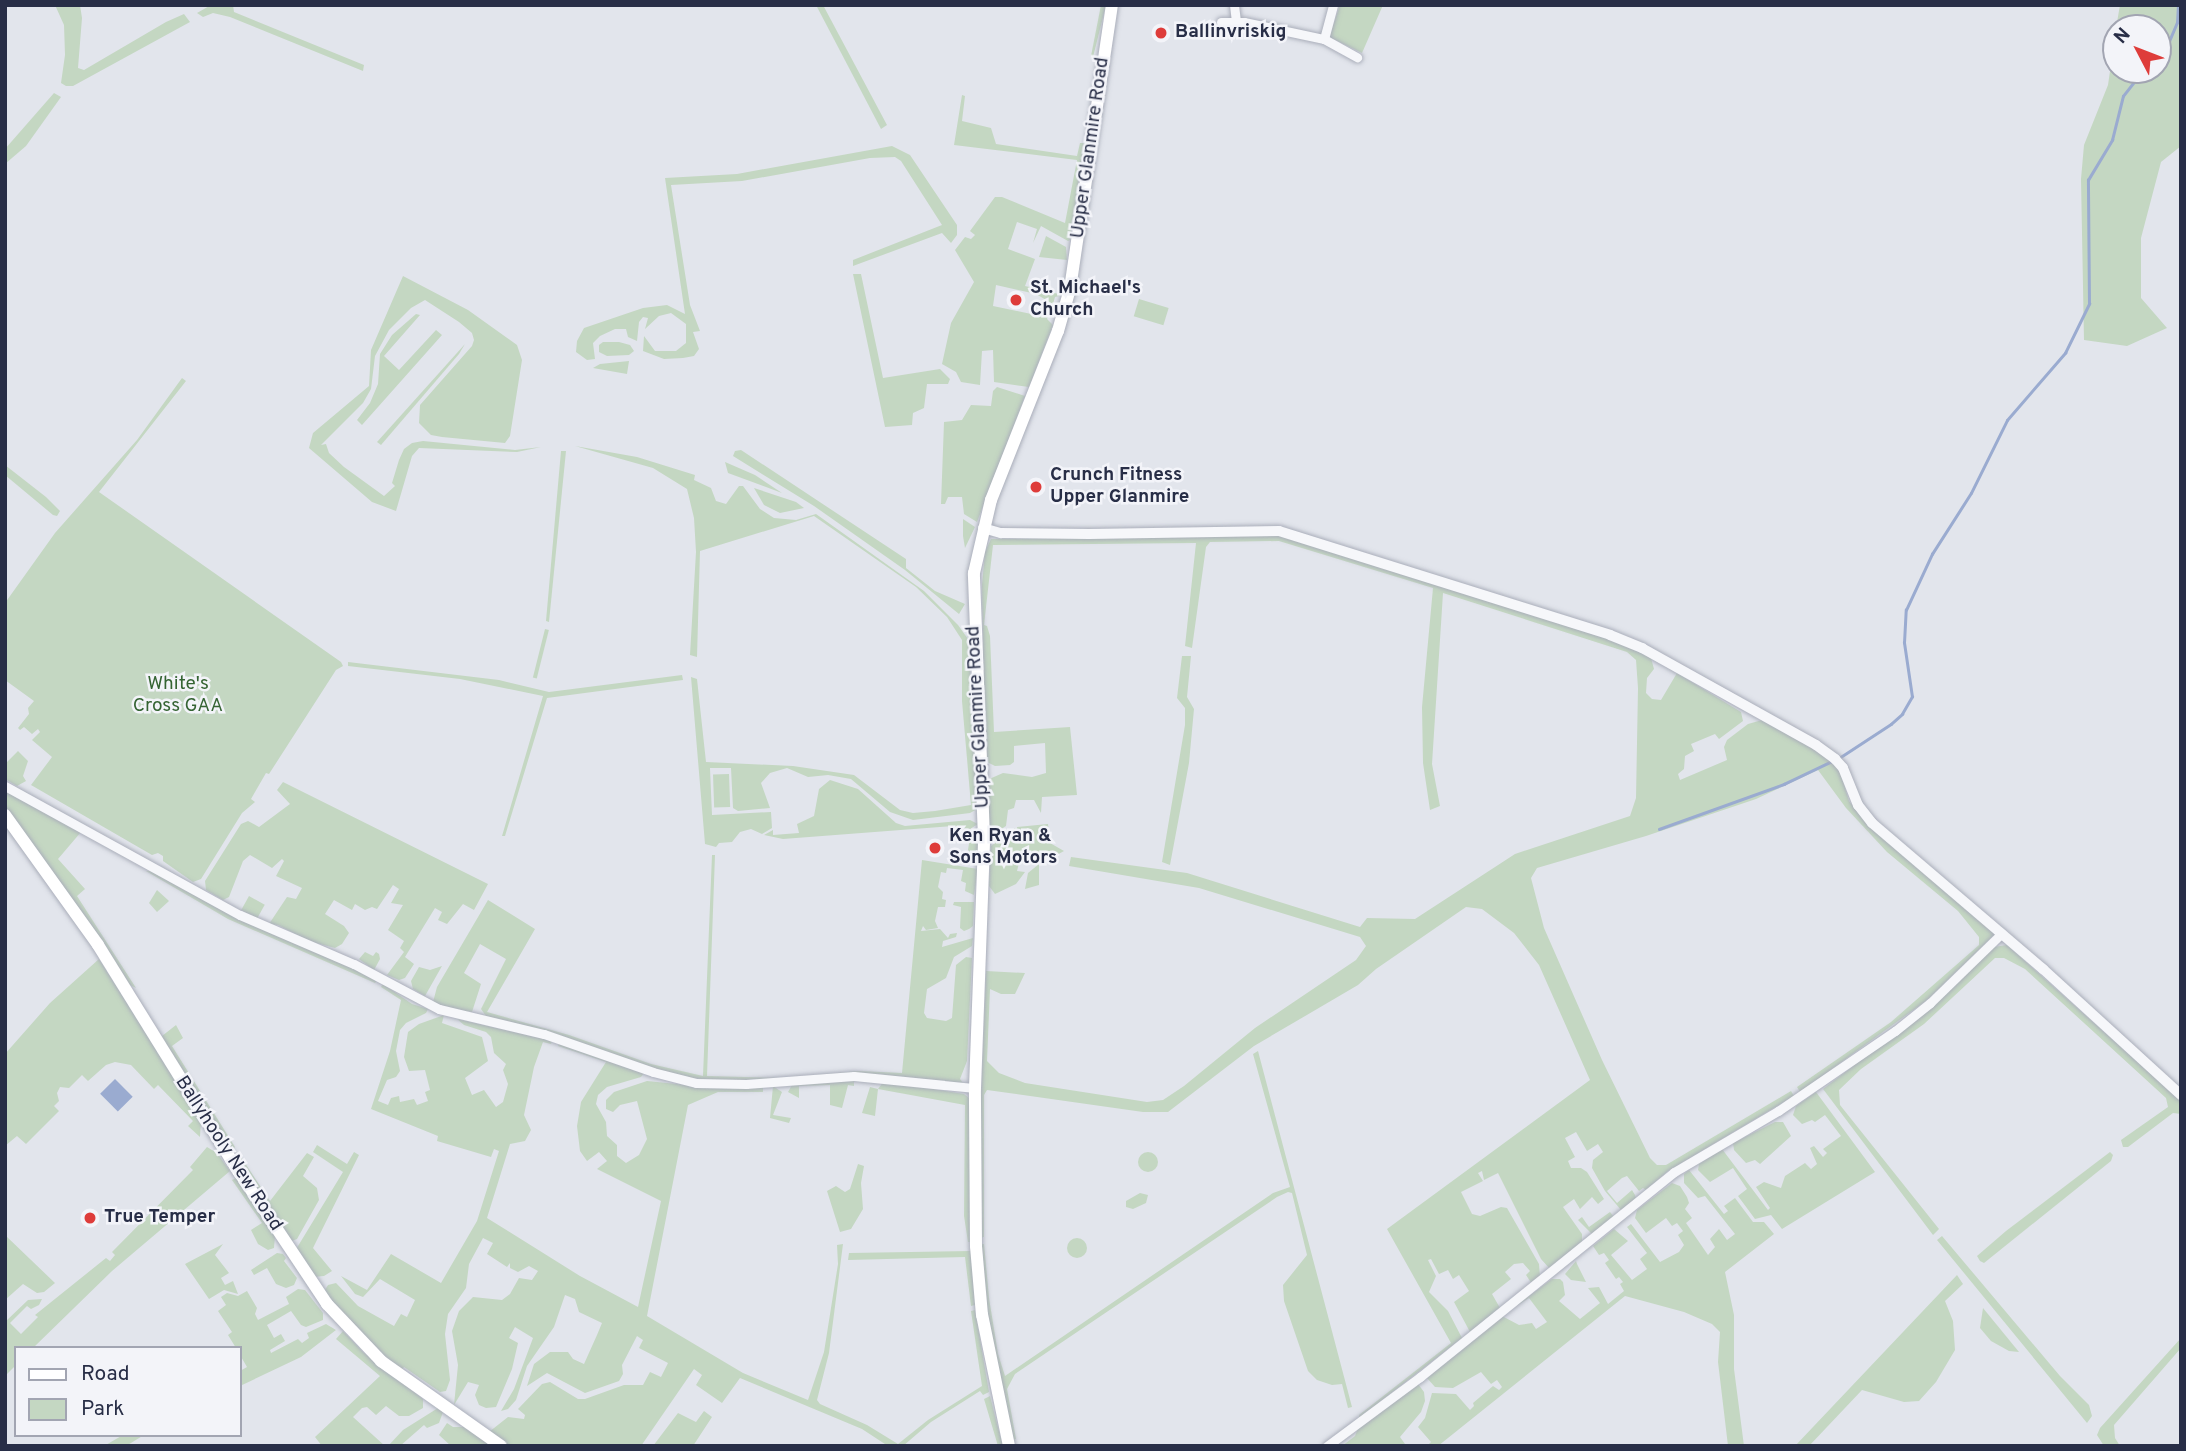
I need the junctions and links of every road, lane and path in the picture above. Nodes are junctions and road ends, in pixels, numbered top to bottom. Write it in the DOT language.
graph roads {
  1 [pos="1112,5"];
  2 [pos="1234,5"];
  3 [pos="1333,5"];
  4 [pos="1236,20"];
  5 [pos="1221,22"];
  6 [pos="1324,39"];
  7 [pos="1357,57"];
  8 [pos="983,528"];
  9 [pos="5,786"];
  10 [pos="5,815"];
  11 [pos="2002,933"];
  12 [pos="975,1088"];
  13 [pos="2181,1095"];
  14 [pos="501,1446"];
  15 [pos="1009,1446"];
  16 [pos="1328,1446"];
  1 -- 8 [label="main road, Upper Glanmire Road"];
  2 -- 4 [label="street"];
  3 -- 6 [label="street"];
  4 -- 5 [label="street"];
  4 -- 6 [label="street"];
  6 -- 7 [label="street"];
  8 -- 11 [label="street"];
  8 -- 12 [label="main road, Upper Glanmire Road"];
  9 -- 12 [label="street"];
  10 -- 14 [label="main road, Ballyhooly New Road"];
  11 -- 13 [label="street"];
  11 -- 16 [label="street"];
  12 -- 15 [label="main road, Upper Glanmire Road"];
}
